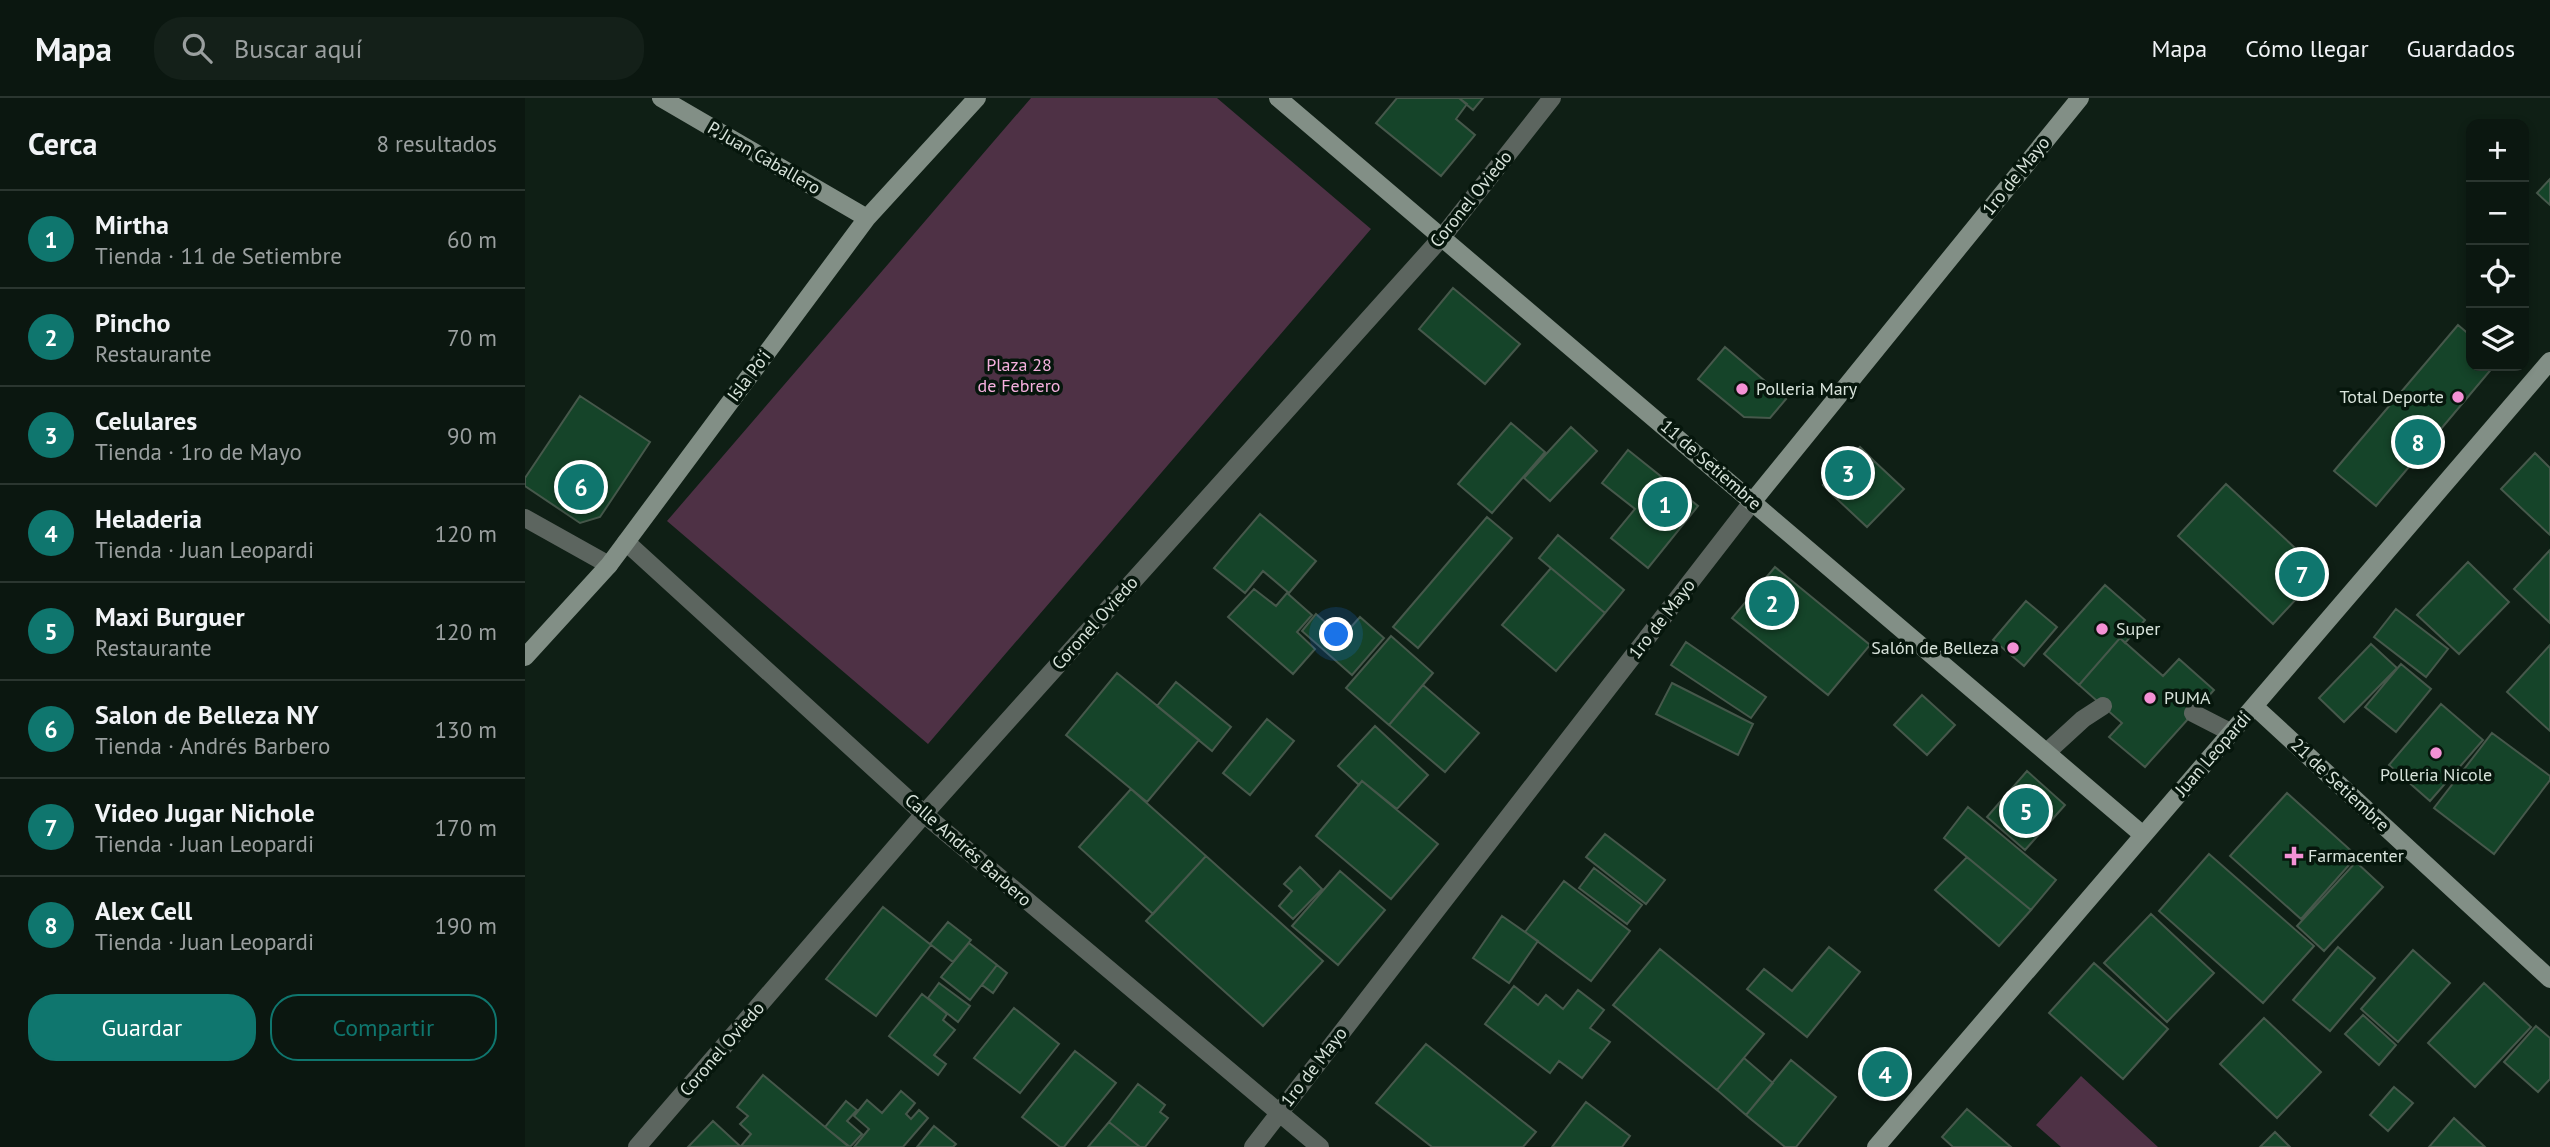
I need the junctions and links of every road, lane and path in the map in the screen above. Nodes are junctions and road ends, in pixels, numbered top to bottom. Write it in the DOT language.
graph roads {
  1 [pos="661,98"];
  2 [pos="977,98"];
  3 [pos="1552,98"];
  4 [pos="2080,98"];
  5 [pos="1282,100"];
  6 [pos="867,218"];
  7 [pos="1443,236"];
  8 [pos="2550,361"];
  9 [pos="1753,501"];
  10 [pos="525,517"];
  11 [pos="626,542"];
  12 [pos="609,565"];
  13 [pos="525,657"];
  14 [pos="2103,706"];
  15 [pos="2254,706"];
  16 [pos="2193,713"];
  17 [pos="2232,733"];
  18 [pos="2047,752"];
  19 [pos="924,814"];
  20 [pos="2143,835"];
  21 [pos="2550,979"];
  22 [pos="1279,1113"];
  23 [pos="637,1147"];
  24 [pos="1252,1147"];
  25 [pos="1320,1147"];
  26 [pos="1876,1147"];
  1 -- 6 [label="main road, P. Juan Caballero"];
  2 -- 6 [label="main road, Isla Po'i"];
  3 -- 7 [label="street, Coronel Oviedo"];
  4 -- 9 [label="main road, 1ro de Mayo"];
  5 -- 7 [label="main road, 11 de Setiembre"];
  6 -- 11 [label="main road, Isla Po'i"];
  7 -- 9 [label="main road, 11 de Setiembre"];
  7 -- 19 [label="street, Coronel Oviedo"];
  8 -- 15 [label="main road, Juan Leopardi"];
  9 -- 18 [label="main road, 11 de Setiembre"];
  9 -- 22 [label="street, 1ro de Mayo"];
  10 -- 12 [label="street"];
  11 -- 12 [label="main road, Isla Po'i"];
  11 -- 19 [label="street, Calle Andrés Barbero"];
  12 -- 13 [label="main road, Isla Po'i"];
  14 -- 18 [label="street"];
  15 -- 17 [label="main road, Juan Leopardi"];
  15 -- 21 [label="main road, 21 de Setiembre"];
  16 -- 17 [label="street"];
  17 -- 20 [label="main road, Juan Leopardi"];
  18 -- 20 [label="main road, 11 de Setiembre"];
  19 -- 22 [label="street, Calle Andrés Barbero"];
  19 -- 23 [label="street, Coronel Oviedo"];
  20 -- 26 [label="main road, Juan Leopardi"];
  22 -- 24 [label="street, 1ro de Mayo"];
  22 -- 25 [label="street, Calle Andrés Barbero"];
}
